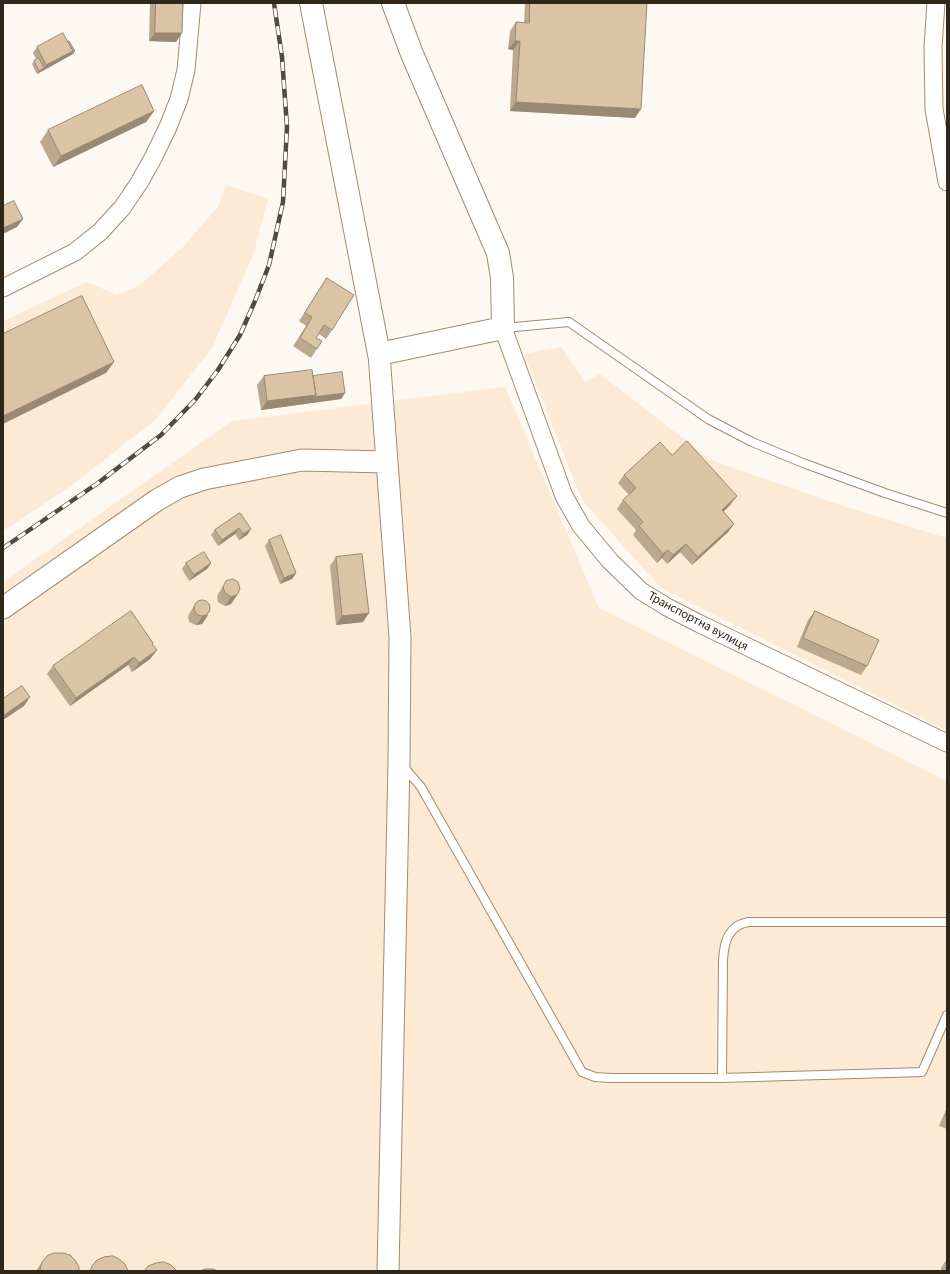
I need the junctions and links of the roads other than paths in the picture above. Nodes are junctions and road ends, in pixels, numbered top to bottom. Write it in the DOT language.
graph roads {
  1 [pos="192,3"];
  2 [pos="311,3"];
  3 [pos="393,3"];
  4 [pos="936,3"];
  5 [pos="947,182"];
  6 [pos="3,288"];
  7 [pos="504,328"];
  8 [pos="379,354"];
  9 [pos="386,462"];
  10 [pos="947,513"];
  11 [pos="3,608"];
  12 [pos="947,743"];
  13 [pos="399,762"];
  14 [pos="947,922"];
  15 [pos="947,1015"];
  16 [pos="722,1078"];
  17 [pos="388,1271"];
  1 -- 6 [label="street"];
  2 -- 8 [label="main road"];
  3 -- 7 [label="main road"];
  4 -- 5 [label="street"];
  7 -- 8 [label="main road"];
  7 -- 10 [label="lane"];
  7 -- 12 [label="street, Транспортна вулиця"];
  8 -- 9 [label="street"];
  9 -- 11 [label="street"];
  9 -- 13 [label="street"];
  13 -- 16 [label="lane"];
  13 -- 17 [label="street"];
  14 -- 16 [label="lane"];
  15 -- 16 [label="lane"];
}
